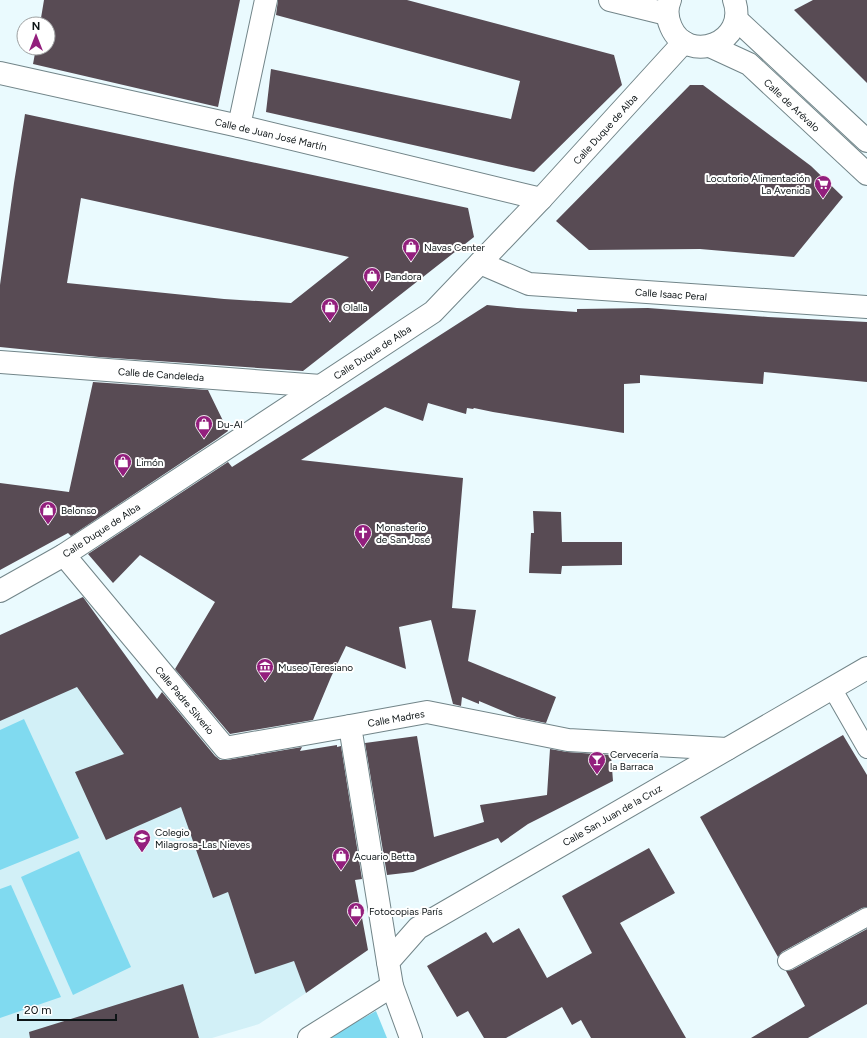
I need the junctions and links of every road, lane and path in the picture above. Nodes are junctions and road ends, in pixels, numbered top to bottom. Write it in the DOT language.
graph roads {
  1 [pos="266,0"];
  2 [pos="610,0"];
  3 [pos="738,6"];
  4 [pos="669,7"];
  5 [pos="684,42"];
  6 [pos="710,46"];
  7 [pos="0,73"];
  8 [pos="239,126"];
  9 [pos="867,141"];
  10 [pos="867,174"];
  11 [pos="540,200"];
  12 [pos="480,263"];
  13 [pos="867,307"];
  14 [pos="0,362"];
  15 [pos="321,386"];
  16 [pos="64,555"];
  17 [pos="0,592"];
  18 [pos="867,668"];
  19 [pos="832,688"];
  20 [pos="350,726"];
  21 [pos="727,749"];
  22 [pos="867,749"];
  23 [pos="867,917"];
  24 [pos="787,961"];
  25 [pos="388,962"];
  26 [pos="392,986"];
  27 [pos="309,1038"];
  28 [pos="411,1038"];
  1 -- 8 [label="street"];
  2 -- 4 [label="street"];
  3 -- 6 [label="street"];
  3 -- 9 [label="street"];
  4 -- 5 [label="street"];
  5 -- 6 [label="street"];
  5 -- 11 [label="street, Calle Duque de Alba"];
  6 -- 10 [label="street, Calle de Arévalo"];
  7 -- 8 [label="street, Calle de Juan José Martín"];
  8 -- 11 [label="street, Calle de Juan José Martín"];
  11 -- 12 [label="street, Calle Duque de Alba"];
  12 -- 13 [label="street, Calle Isaac Peral"];
  12 -- 15 [label="street, Calle Duque de Alba"];
  14 -- 15 [label="street, Calle de Candeleda"];
  15 -- 16 [label="street, Calle Duque de Alba"];
  16 -- 17 [label="street, Calle Duque de Alba"];
  16 -- 20 [label="street, Calle Padre Silverio"];
  18 -- 19 [label="street, Calle San Juan de la Cruz"];
  19 -- 21 [label="street, Calle San Juan de la Cruz"];
  19 -- 22 [label="lane"];
  20 -- 21 [label="street, Calle Madres"];
  20 -- 25 [label="street"];
  21 -- 25 [label="street, Calle San Juan de la Cruz"];
  23 -- 24 [label="lane"];
  25 -- 26 [label="street"];
  26 -- 27 [label="street"];
  26 -- 28 [label="street"];
}
